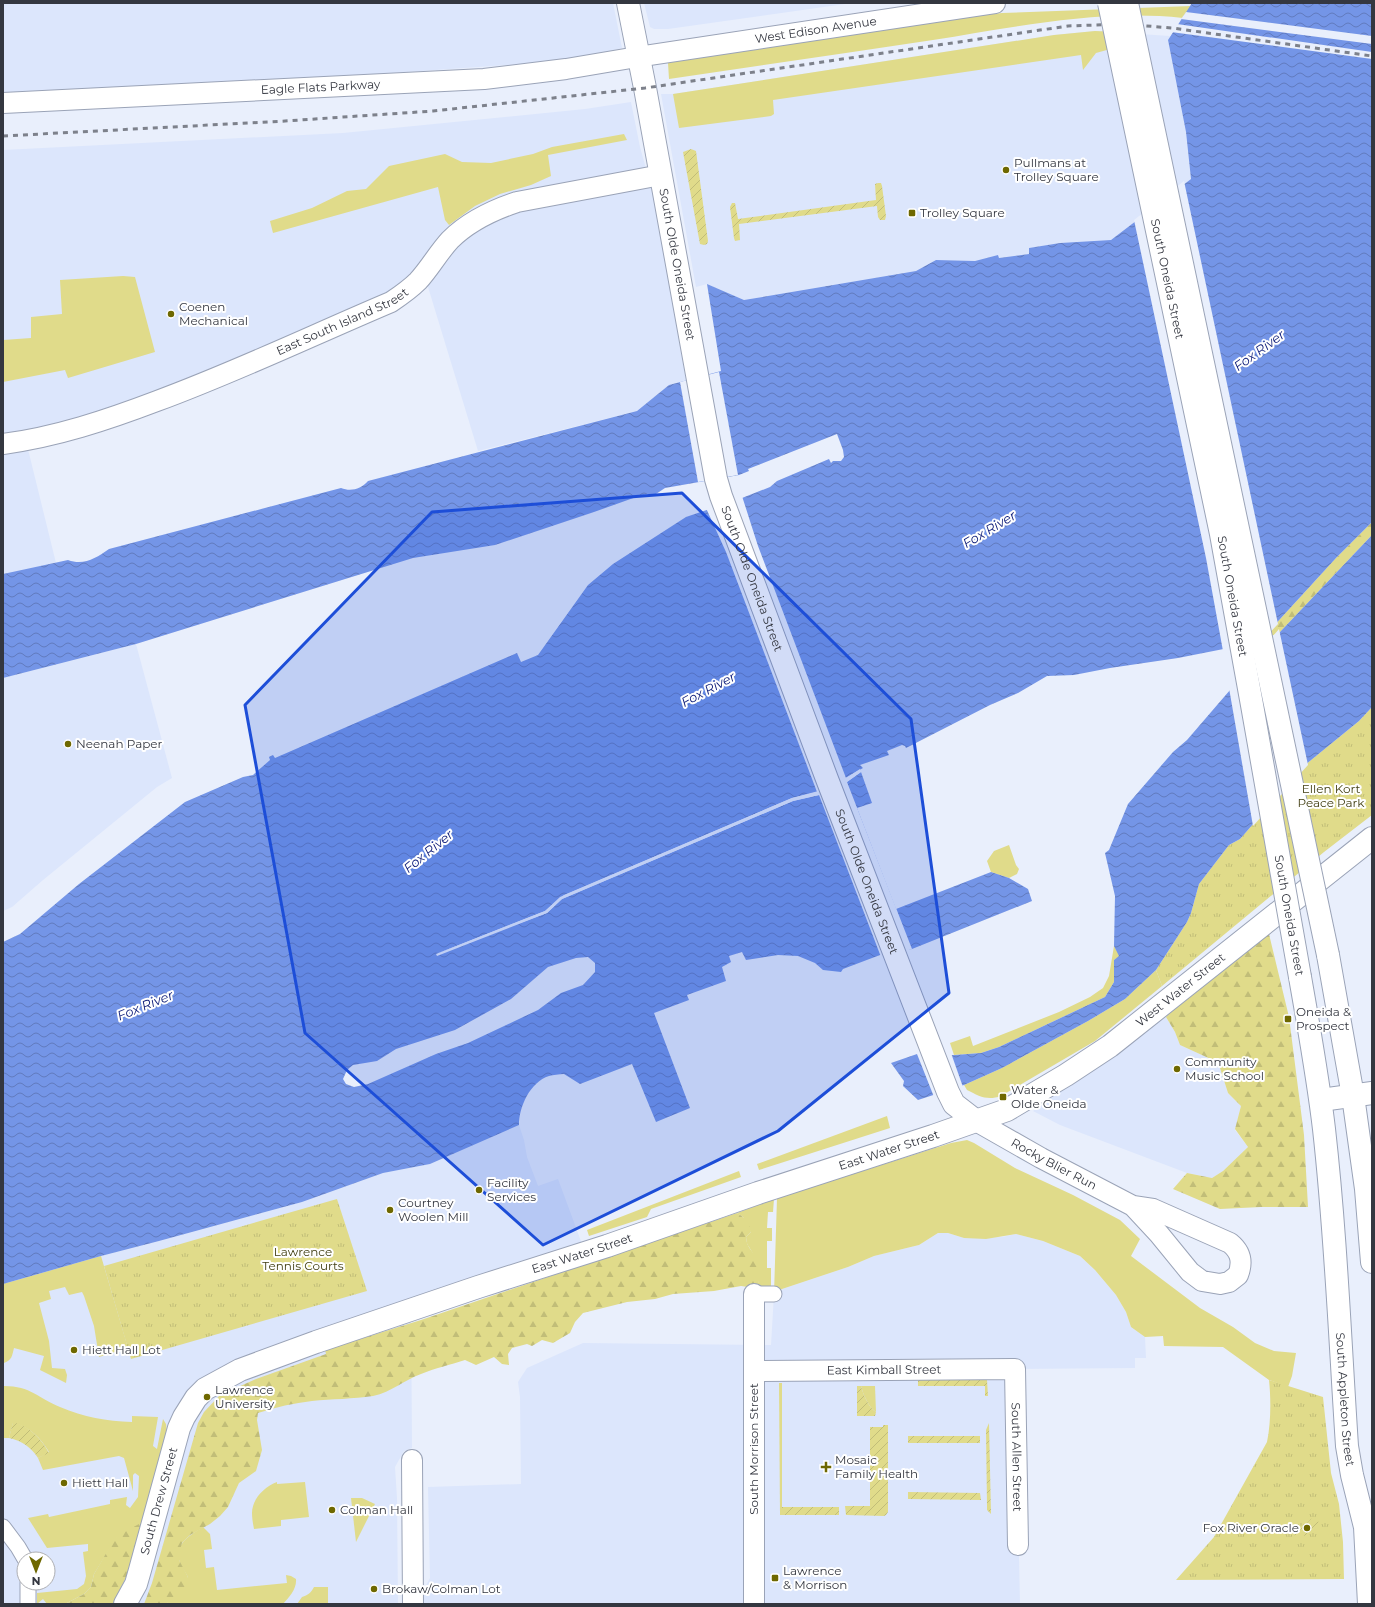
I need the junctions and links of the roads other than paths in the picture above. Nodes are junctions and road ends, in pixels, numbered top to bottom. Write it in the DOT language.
graph roads {
  1 [pos="628,3"];
  2 [pos="995,3"];
  3 [pos="1109,3"];
  4 [pos="1127,3"];
  5 [pos="637,57"];
  6 [pos="3,104"];
  7 [pos="661,175"];
  8 [pos="3,444"];
  9 [pos="1372,838"];
  10 [pos="1363,1094"];
  11 [pos="1320,1100"];
  12 [pos="976,1121"];
  13 [pos="1330,1194"];
  14 [pos="1133,1206"];
  15 [pos="1372,1262"];
  16 [pos="754,1294"];
  17 [pos="774,1294"];
  18 [pos="1015,1369"];
  19 [pos="754,1371"];
  20 [pos="196,1398"];
  21 [pos="412,1460"];
  22 [pos="3,1527"];
  23 [pos="1018,1545"];
  24 [pos="20,1551"];
  25 [pos="28,1591"];
  26 [pos="28,1604"];
  27 [pos="125,1604"];
  28 [pos="413,1604"];
  29 [pos="754,1604"];
  30 [pos="1369,1604"];
  1 -- 5 [label="main road, South Olde Oneida Street"];
  2 -- 5 [label="street, West Edison Avenue"];
  3 -- 11 [label="main road, South Oneida Street, bridge"];
  4 -- 10 [label="main road, South Oneida Street, bridge"];
  5 -- 6 [label="street, Eagle Flats Parkway"];
  5 -- 7 [label="main road, South Olde Oneida Street"];
  7 -- 8 [label="street, East South Island Street"];
  7 -- 12 [label="main road, South Olde Oneida Street"];
  9 -- 12 [label="main road, West Water Street"];
  10 -- 11 [label="main road"];
  10 -- 15 [label="main road"];
  11 -- 13 [label="main road, South Oneida Street"];
  12 -- 14 [label="street, Rocky Blier Run"];
  12 -- 20 [label="main road, East Water Street"];
  13 -- 30 [label="main road, South Appleton Street"];
  14 -- 14 [label="street, Rocky Blier Run"];
  16 -- 17 [label="street"];
  16 -- 19 [label="street, South Morrison Street"];
  18 -- 19 [label="street, East Kimball Street"];
  18 -- 23 [label="street, South Allen Street"];
  19 -- 29 [label="street, South Morrison Street"];
  20 -- 27 [label="main road, South Drew Street"];
  21 -- 28 [label="street"];
  22 -- 24 [label="street"];
  25 -- 26 [label="street"];
}
